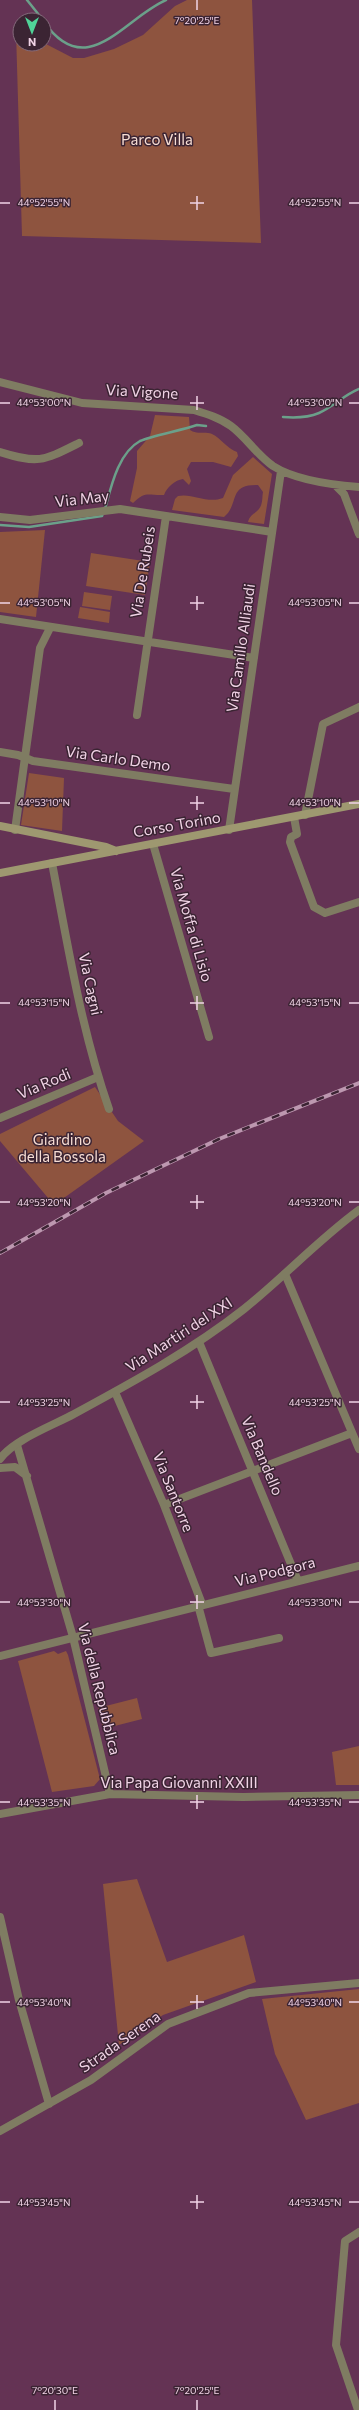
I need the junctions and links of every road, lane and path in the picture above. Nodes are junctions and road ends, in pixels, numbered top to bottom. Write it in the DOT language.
graph roads {
  1 [pos="0,382"];
  2 [pos="79,443"];
  3 [pos="0,452"];
  4 [pos="281,470"];
  5 [pos="335,485"];
  6 [pos="359,487"];
  7 [pos="344,494"];
  8 [pos="166,516"];
  9 [pos="0,518"];
  10 [pos="272,532"];
  11 [pos="359,534"];
  12 [pos="0,619"];
  13 [pos="50,628"];
  14 [pos="147,642"];
  15 [pos="254,658"];
  16 [pos="359,707"];
  17 [pos="137,715"];
  18 [pos="0,752"];
  19 [pos="25,759"];
  20 [pos="234,789"];
  21 [pos="359,804"];
  22 [pos="306,815"];
  23 [pos="294,817"];
  24 [pos="0,826"];
  25 [pos="15,830"];
  26 [pos="229,830"];
  27 [pos="153,844"];
  28 [pos="116,851"];
  29 [pos="52,863"];
  30 [pos="0,873"];
  31 [pos="359,902"];
  32 [pos="209,1037"];
  33 [pos="98,1077"];
  34 [pos="109,1109"];
  35 [pos="0,1118"];
  36 [pos="359,1210"];
  37 [pos="285,1274"];
  38 [pos="199,1342"];
  39 [pos="115,1392"];
  40 [pos="352,1432"];
  41 [pos="17,1445"];
  42 [pos="359,1449"];
  43 [pos="0,1450"];
  44 [pos="0,1459"];
  45 [pos="0,1468"];
  46 [pos="254,1470"];
  47 [pos="27,1476"];
  48 [pos="164,1505"];
  49 [pos="359,1566"];
  50 [pos="298,1581"];
  51 [pos="200,1604"];
  52 [pos="73,1637"];
  53 [pos="279,1638"];
  54 [pos="0,1656"];
  55 [pos="110,1794"];
  56 [pos="359,1794"];
  57 [pos="0,1814"];
  58 [pos="0,1917"];
  59 [pos="359,1983"];
  60 [pos="49,2104"];
  61 [pos="0,2131"];
  62 [pos="359,2232"];
  63 [pos="358,2410"];
  1 -- 4 [label="street, Via Vigone"];
  2 -- 3 [label="street"];
  4 -- 5 [label="street, Via Vigone"];
  4 -- 10 [label="street, Via Camillo Alliaudi"];
  5 -- 6 [label="street, Via Vigone"];
  5 -- 7 [label="street"];
  6 -- 7 [label="street, Via Vigone"];
  7 -- 11 [label="street"];
  8 -- 9 [label="street, Via May"];
  8 -- 10 [label="street, Via De Rubeis"];
  8 -- 14 [label="street, Via De Rubeis"];
  10 -- 15 [label="street, Via Camillo Alliaudi"];
  12 -- 13 [label="street"];
  13 -- 14 [label="street"];
  13 -- 19 [label="street"];
  14 -- 15 [label="street"];
  14 -- 17 [label="street, Via De Rubeis"];
  15 -- 20 [label="street, Via Camillo Alliaudi"];
  16 -- 22 [label="street"];
  18 -- 19 [label="street, Via Carlo Demo"];
  19 -- 20 [label="street, Via Carlo Demo"];
  19 -- 25 [label="street"];
  20 -- 26 [label="street, Via Camillo Alliaudi"];
  21 -- 22 [label="main road, Corso Torino"];
  22 -- 23 [label="main road, Corso Torino"];
  23 -- 26 [label="main road, Corso Torino"];
  23 -- 31 [label="street"];
  24 -- 25 [label="main road"];
  25 -- 28 [label="main road"];
  26 -- 27 [label="main road, Corso Torino"];
  27 -- 28 [label="main road, Corso Torino"];
  27 -- 32 [label="street, Via Moffa di Lisio"];
  28 -- 29 [label="main road, Corso Torino"];
  29 -- 30 [label="main road, Corso Torino"];
  29 -- 33 [label="street, Via Cagni"];
  33 -- 34 [label="street, Via Cagni"];
  33 -- 35 [label="street, Via Rodi"];
  36 -- 37 [label="street, Via Martiri del XXI"];
  37 -- 38 [label="street, Via Martiri del XXI"];
  37 -- 40 [label="street"];
  38 -- 39 [label="street, Via Martiri del XXI"];
  38 -- 46 [label="street, Via Bandello"];
  39 -- 41 [label="street, Via Martiri del XXI"];
  39 -- 48 [label="street, Via Santorre"];
  40 -- 42 [label="street"];
  40 -- 46 [label="street"];
  41 -- 43 [label="street, Via Martiri del XXI"];
  41 -- 44 [label="street, Via Martiri del XXI"];
  41 -- 47 [label="street, Via della Repubblica"];
  45 -- 47 [label="street"];
  46 -- 48 [label="street"];
  46 -- 50 [label="street, Via Bandello"];
  47 -- 52 [label="street, Via della Repubblica"];
  48 -- 51 [label="street, Via Santorre"];
  49 -- 50 [label="street, Via Podgora"];
  50 -- 51 [label="street, Via Podgora"];
  51 -- 52 [label="street, Via Podgora"];
  51 -- 53 [label="street"];
  52 -- 54 [label="street, Via Podgora"];
  52 -- 55 [label="street, Via della Repubblica"];
  55 -- 56 [label="street, Via Papa Giovanni XXIII"];
  55 -- 57 [label="street, Via Papa Giovanni XXIII"];
  58 -- 60 [label="street"];
  59 -- 60 [label="street, Strada Serena"];
  60 -- 61 [label="street, Strada Serena"];
  62 -- 63 [label="street"];
}
